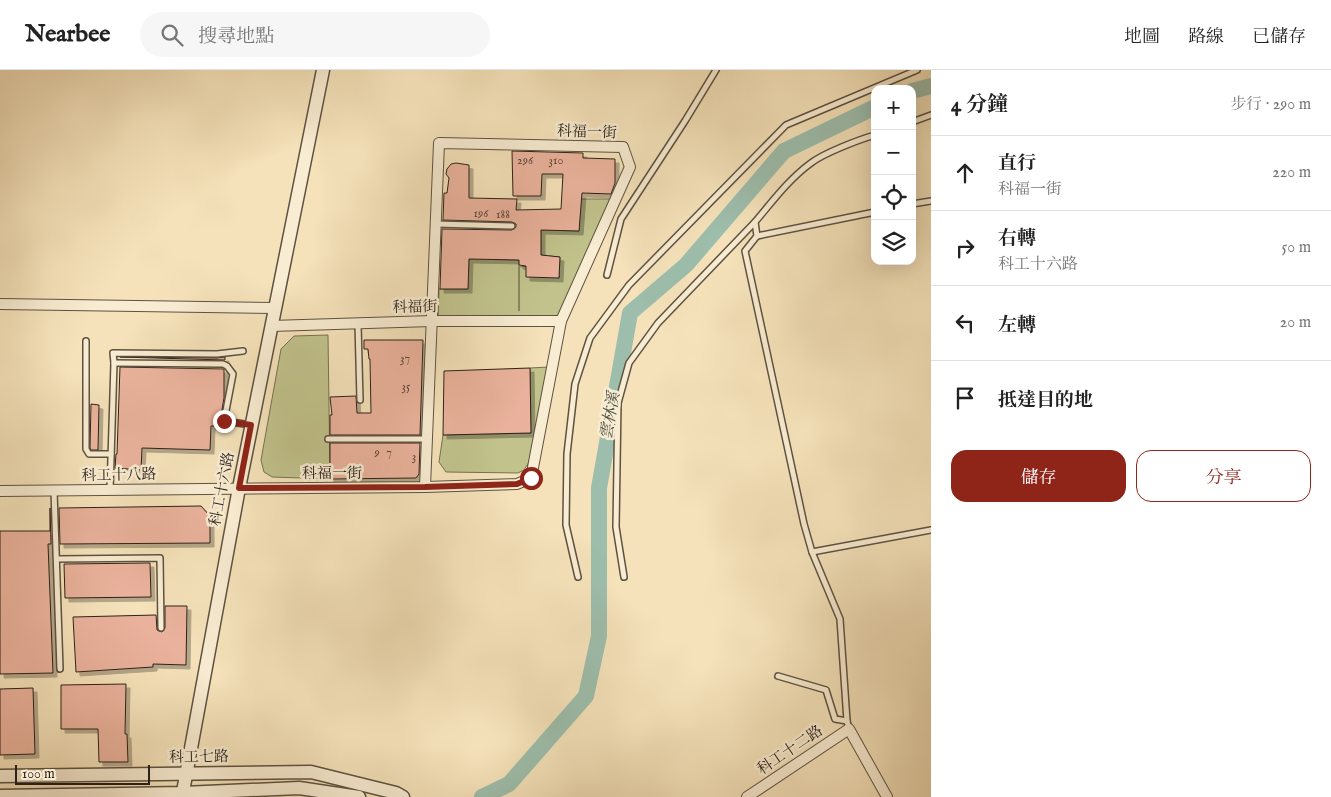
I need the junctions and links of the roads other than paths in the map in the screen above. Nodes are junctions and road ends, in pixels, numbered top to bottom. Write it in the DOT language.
graph roads {
  1 [pos="323,70"];
  2 [pos="716,70"];
  3 [pos="917,70"];
  4 [pos="931,116"];
  5 [pos="916,121"];
  6 [pos="871,136"];
  7 [pos="931,200"];
  8 [pos="916,203"];
  9 [pos="871,213"];
  10 [pos="755,222"];
  11 [pos="436,224"];
  12 [pos="512,226"];
  13 [pos="757,236"];
  14 [pos="607,275"];
  15 [pos="0,304"];
  16 [pos="275,308"];
  17 [pos="432,321"];
  18 [pos="561,321"];
  19 [pos="358,324"];
  20 [pos="271,326"];
  21 [pos="86,341"];
  22 [pos="243,352"];
  23 [pos="114,363"];
  24 [pos="360,400"];
  25 [pos="251,425"];
  26 [pos="328,439"];
  27 [pos="427,439"];
  28 [pos="111,454"];
  29 [pos="425,487"];
  30 [pos="239,488"];
  31 [pos="54,490"];
  32 [pos="110,490"];
  33 [pos="0,491"];
  34 [pos="931,530"];
  35 [pos="812,552"];
  36 [pos="57,559"];
  37 [pos="578,577"];
  38 [pos="624,577"];
  39 [pos="162,628"];
  40 [pos="60,669"];
  41 [pos="778,676"];
  42 [pos="848,725"];
  43 [pos="187,774"];
  44 [pos="0,776"];
  45 [pos="183,795"];
  46 [pos="399,795"];
  47 [pos="0,796"];
  48 [pos="359,797"];
  49 [pos="747,797"];
  50 [pos="887,797"];
  1 -- 16 [label="street, 科工十六路"];
  2 -- 14 [label="lane"];
  3 -- 37 [label="lane"];
  4 -- 5 [label="lane"];
  6 -- 10 [label="lane"];
  7 -- 8 [label="lane"];
  9 -- 13 [label="lane"];
  10 -- 13 [label="lane"];
  10 -- 38 [label="lane"];
  11 -- 12 [label="lane"];
  11 -- 17 [label="street, 科福一街"];
  11 -- 18 [label="street, 科福一街"];
  13 -- 35 [label="lane"];
  15 -- 16 [label="street"];
  16 -- 20 [label="street, 科工十六路"];
  17 -- 18 [label="street, 科福街"];
  17 -- 19 [label="street, 科福街"];
  17 -- 27 [label="street, 科福一街"];
  18 -- 29 [label="street, 科福一街"];
  19 -- 20 [label="street, 科福街"];
  19 -- 24 [label="lane"];
  20 -- 25 [label="street, 科工十六路"];
  21 -- 28 [label="lane"];
  22 -- 23 [label="lane"];
  23 -- 25 [label="lane"];
  23 -- 28 [label="lane"];
  25 -- 30 [label="street, 科工十六路"];
  26 -- 27 [label="lane"];
  27 -- 29 [label="street, 科福一街"];
  28 -- 32 [label="lane"];
  29 -- 30 [label="street, 科福一街"];
  30 -- 32 [label="street, 科工十八路"];
  30 -- 43 [label="street, 科工十六路"];
  31 -- 32 [label="street, 科工十八路"];
  31 -- 33 [label="street, 科工十八路"];
  31 -- 36 [label="lane"];
  34 -- 35 [label="lane"];
  35 -- 42 [label="lane"];
  36 -- 39 [label="lane"];
  36 -- 40 [label="lane"];
  41 -- 42 [label="lane"];
  42 -- 49 [label="street, 科工十二路"];
  42 -- 50 [label="street"];
  43 -- 44 [label="street, 科工七路"];
  43 -- 45 [label="street, 科工十六路"];
  43 -- 46 [label="street, 科工七路"];
  45 -- 47 [label="street"];
  45 -- 48 [label="street"];
}
